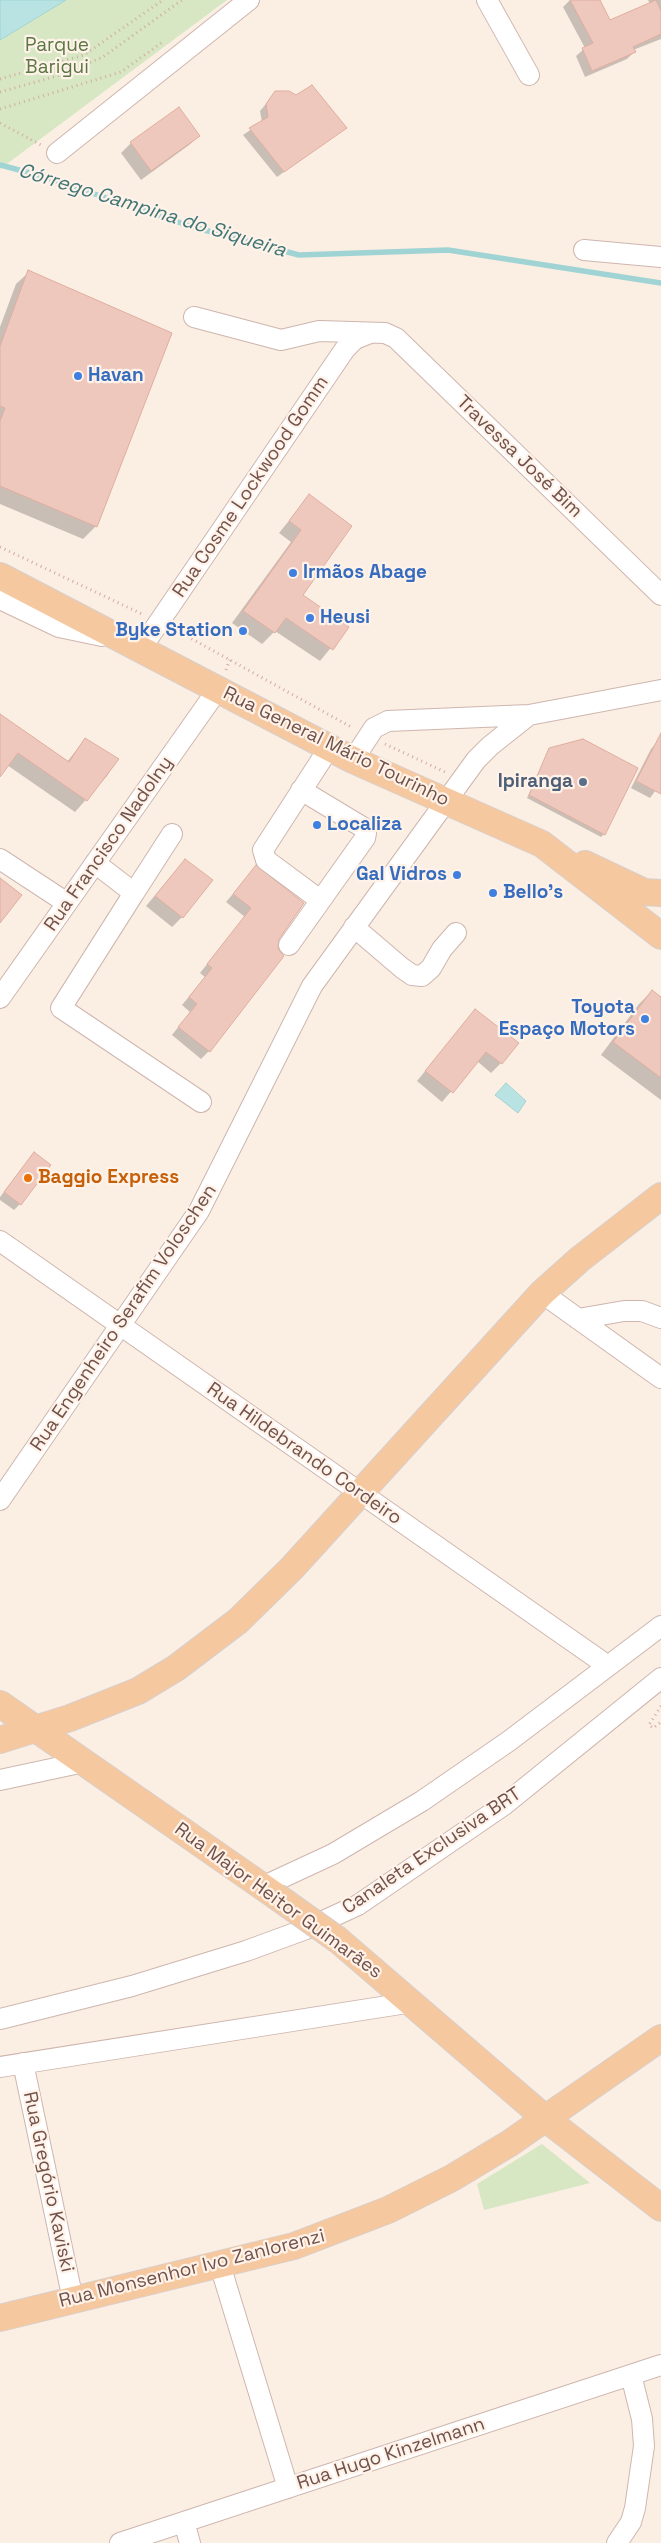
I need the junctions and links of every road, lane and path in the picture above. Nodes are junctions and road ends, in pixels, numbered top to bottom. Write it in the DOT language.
graph roads {
  1 [pos="163,0"];
  2 [pos="182,0"];
  3 [pos="249,0"];
  4 [pos="487,0"];
  5 [pos="167,39"];
  6 [pos="529,75"];
  7 [pos="0,79"];
  8 [pos="0,92"];
  9 [pos="0,109"];
  10 [pos="0,123"];
  11 [pos="57,153"];
  12 [pos="584,250"];
  13 [pos="661,257"];
  14 [pos="194,317"];
  15 [pos="370,333"];
  16 [pos="0,547"];
  17 [pos="0,576"];
  18 [pos="661,595"];
  19 [pos="0,599"];
  20 [pos="160,622"];
  21 [pos="131,645"];
  22 [pos="218,690"];
  23 [pos="661,690"];
  24 [pos="529,715"];
  25 [pos="368,736"];
  26 [pos="329,748"];
  27 [pos="353,760"];
  28 [pos="301,790"];
  29 [pos="445,801"];
  30 [pos="172,834"];
  31 [pos="542,844"];
  32 [pos="0,859"];
  33 [pos="95,863"];
  34 [pos="134,892"];
  35 [pos="653,892"];
  36 [pos="320,900"];
  37 [pos="66,904"];
  38 [pos="661,916"];
  39 [pos="354,927"];
  40 [pos="456,933"];
  41 [pos="661,936"];
  42 [pos="288,945"];
  43 [pos="2,990"];
  44 [pos="201,1102"];
  45 [pos="661,1196"];
  46 [pos="0,1241"];
  47 [pos="542,1293"];
  48 [pos="661,1318"];
  49 [pos="578,1319"];
  50 [pos="121,1326"];
  51 [pos="661,1378"];
  52 [pos="360,1493"];
  53 [pos="0,1500"];
  54 [pos="661,1626"];
  55 [pos="608,1666"];
  56 [pos="661,1678"];
  57 [pos="0,1704"];
  58 [pos="661,1706"];
  59 [pos="661,1722"];
  60 [pos="36,1729"];
  61 [pos="0,1740"];
  62 [pos="84,1762"];
  63 [pos="0,1780"];
  64 [pos="269,1891"];
  65 [pos="413,2002"];
  66 [pos="0,2019"];
  67 [pos="661,2038"];
  68 [pos="23,2063"];
  69 [pos="0,2067"];
  70 [pos="546,2119"];
  71 [pos="661,2208"];
  72 [pos="220,2265"];
  73 [pos="73,2300"];
  74 [pos="0,2318"];
  75 [pos="661,2365"];
  76 [pos="631,2375"];
  77 [pos="288,2488"];
  78 [pos="184,2522"];
  79 [pos="120,2543"];
  80 [pos="190,2543"];
  81 [pos="618,2543"];
  1 -- 7 [label="path"];
  2 -- 8 [label="path"];
  3 -- 11 [label="street"];
  4 -- 6 [label="street"];
  5 -- 9 [label="path"];
  10 -- 11 [label="path"];
  12 -- 13 [label="street"];
  14 -- 15 [label="street, Travessa José Bim"];
  15 -- 18 [label="street, Travessa José Bim"];
  15 -- 20 [label="street, Rua Cosme Lockwood Gomm"];
  16 -- 20 [label="path"];
  17 -- 21 [label="main road, Rua General Mário Tourinho"];
  19 -- 21 [label="street"];
  20 -- 21 [label="street, Rua Cosme Lockwood Gomm"];
  20 -- 25 [label="path"];
  21 -- 22 [label="main road, Rua General Mário Tourinho"];
  22 -- 26 [label="main road, Rua General Mário Tourinho"];
  22 -- 33 [label="street, Rua Francisco Nadolny"];
  23 -- 24 [label="street"];
  24 -- 25 [label="street"];
  24 -- 29 [label="street, Rua Engenheiro Serafim Voloschen"];
  25 -- 27 [label="street"];
  26 -- 27 [label="main road, Rua General Mário Tourinho"];
  26 -- 28 [label="street"];
  27 -- 29 [label="main road, Rua General Mário Tourinho"];
  28 -- 36 [label="street"];
  28 -- 36 [label="street"];
  29 -- 31 [label="main road, Rua General Mário Tourinho"];
  29 -- 39 [label="street, Rua Engenheiro Serafim Voloschen"];
  30 -- 34 [label="street"];
  31 -- 35 [label="main road"];
  31 -- 41 [label="main road, Rua General Mário Tourinho"];
  32 -- 37 [label="street"];
  33 -- 34 [label="street"];
  33 -- 37 [label="street, Rua Francisco Nadolny"];
  34 -- 44 [label="street"];
  35 -- 38 [label="main road"];
  36 -- 42 [label="street"];
  37 -- 43 [label="street, Rua Francisco Nadolny"];
  39 -- 40 [label="street"];
  39 -- 50 [label="street, Rua Engenheiro Serafim Voloschen"];
  45 -- 47 [label="main road"];
  46 -- 50 [label="street, Rua Hildebrando Cordeiro"];
  47 -- 49 [label="street"];
  47 -- 52 [label="main road"];
  48 -- 49 [label="street"];
  49 -- 51 [label="street"];
  50 -- 52 [label="street, Rua Hildebrando Cordeiro"];
  50 -- 53 [label="street, Rua Engenheiro Serafim Voloschen"];
  52 -- 55 [label="street, Rua Hildebrando Cordeiro"];
  52 -- 60 [label="main road"];
  54 -- 55 [label="street"];
  55 -- 64 [label="street"];
  56 -- 66 [label="street, Canaleta Exclusiva BRT"];
  57 -- 60 [label="main road, Rua Major Heitor Guimarães"];
  58 -- 59 [label="path"];
  60 -- 61 [label="main road"];
  60 -- 62 [label="main road, Rua Major Heitor Guimarães"];
  62 -- 63 [label="street"];
  62 -- 64 [label="main road, Rua Major Heitor Guimarães"];
  64 -- 65 [label="main road, Rua Major Heitor Guimarães, bridge"];
  65 -- 68 [label="street"];
  65 -- 70 [label="main road, Rua Major Heitor Guimarães"];
  67 -- 70 [label="main road, Rua Monsenhor Ivo Zanlorenzi"];
  68 -- 69 [label="street"];
  68 -- 73 [label="street, Rua Gregório Kaviski"];
  70 -- 71 [label="main road, Rua Major Heitor Guimarães"];
  70 -- 72 [label="main road, Rua Monsenhor Ivo Zanlorenzi"];
  72 -- 73 [label="main road, Rua Monsenhor Ivo Zanlorenzi"];
  72 -- 77 [label="street"];
  73 -- 74 [label="main road, Rua Monsenhor Ivo Zanlorenzi"];
  75 -- 76 [label="street, Rua Hugo Kinzelmann"];
  76 -- 77 [label="street, Rua Hugo Kinzelmann"];
  76 -- 81 [label="street"];
  77 -- 78 [label="street, Rua Hugo Kinzelmann"];
  78 -- 79 [label="street, Rua Hugo Kinzelmann"];
  78 -- 80 [label="street"];
}
